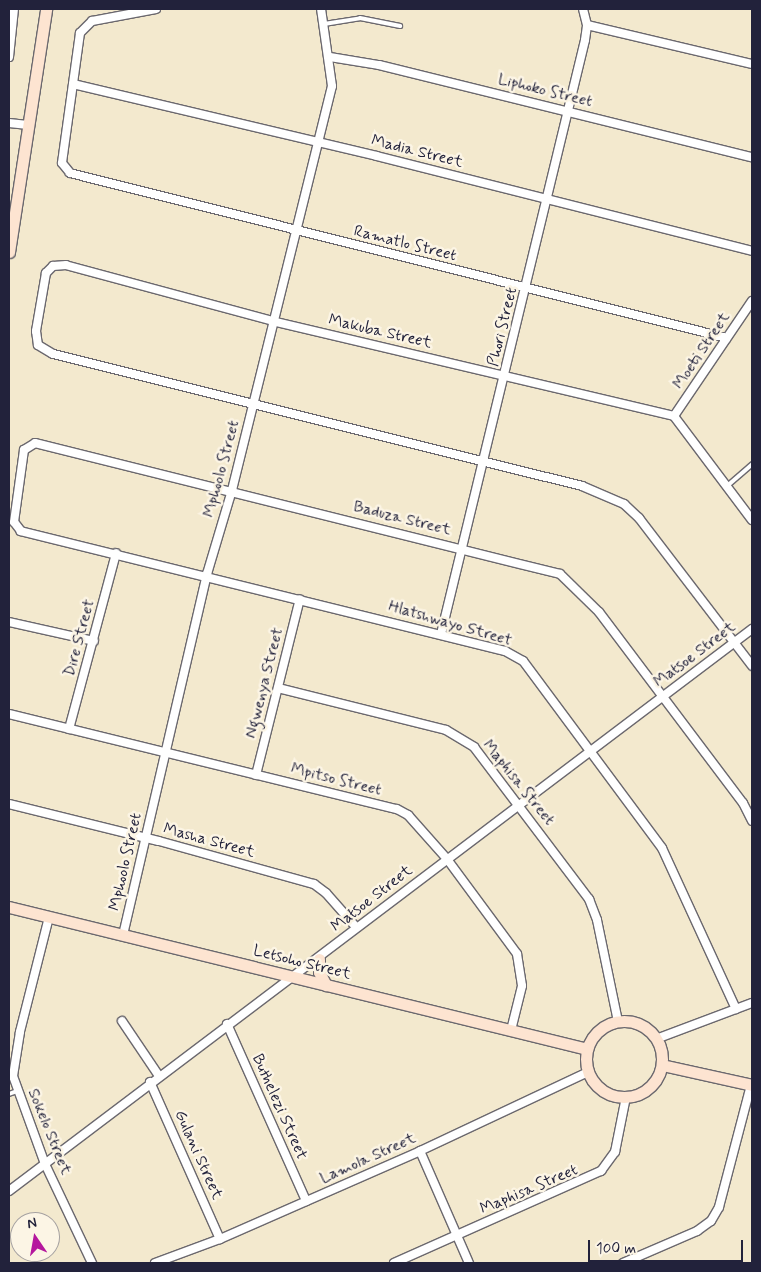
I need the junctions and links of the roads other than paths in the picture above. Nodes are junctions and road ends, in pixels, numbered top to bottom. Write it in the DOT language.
graph roads {
  1 [pos="14,9"];
  2 [pos="46,9"];
  3 [pos="156,9"];
  4 [pos="320,9"];
  5 [pos="583,9"];
  6 [pos="324,24"];
  7 [pos="587,25"];
  8 [pos="400,26"];
  9 [pos="9,57"];
  10 [pos="330,58"];
  11 [pos="752,64"];
  12 [pos="73,84"];
  13 [pos="567,111"];
  14 [pos="9,123"];
  15 [pos="28,126"];
  16 [pos="320,142"];
  17 [pos="752,157"];
  18 [pos="546,198"];
  19 [pos="295,232"];
  20 [pos="752,251"];
  21 [pos="9,252"];
  22 [pos="527,288"];
  23 [pos="752,301"];
  24 [pos="273,321"];
  25 [pos="727,338"];
  26 [pos="505,376"];
  27 [pos="253,403"];
  28 [pos="674,416"];
  29 [pos="484,460"];
  30 [pos="752,464"];
  31 [pos="726,486"];
  32 [pos="232,490"];
  33 [pos="752,520"];
  34 [pos="29,534"];
  35 [pos="462,548"];
  36 [pos="116,553"];
  37 [pos="207,574"];
  38 [pos="300,598"];
  39 [pos="9,622"];
  40 [pos="752,629"];
  41 [pos="441,634"];
  42 [pos="94,640"];
  43 [pos="735,642"];
  44 [pos="752,666"];
  45 [pos="278,688"];
  46 [pos="664,696"];
  47 [pos="9,714"];
  48 [pos="70,729"];
  49 [pos="592,752"];
  50 [pos="164,753"];
  51 [pos="256,775"];
  52 [pos="9,804"];
  53 [pos="519,804"];
  54 [pos="752,821"];
  55 [pos="146,838"];
  56 [pos="447,859"];
  57 [pos="9,907"];
  58 [pos="49,918"];
  59 [pos="356,927"];
  60 [pos="123,935"];
  61 [pos="319,959"];
  62 [pos="290,977"];
  63 [pos="326,986"];
  64 [pos="752,1003"];
  65 [pos="736,1009"];
  66 [pos="122,1021"];
  67 [pos="618,1021"];
  68 [pos="227,1024"];
  69 [pos="511,1030"];
  70 [pos="656,1039"];
  71 [pos="587,1049"];
  72 [pos="662,1065"];
  73 [pos="588,1072"];
  74 [pos="159,1076"];
  75 [pos="150,1082"];
  76 [pos="752,1085"];
  77 [pos="13,1093"];
  78 [pos="626,1097"];
  79 [pos="420,1151"];
  80 [pos="46,1164"];
  81 [pos="9,1191"];
  82 [pos="306,1201"];
  83 [pos="457,1236"];
  84 [pos="220,1238"];
  85 [pos="92,1263"];
  86 [pos="155,1263"];
  87 [pos="394,1263"];
  88 [pos="469,1263"];
  89 [pos="623,1263"];
  1 -- 9 [label="street"];
  2 -- 15 [label="street"];
  3 -- 12 [label="street"];
  4 -- 6 [label="street, Mphoolo Street"];
  5 -- 7 [label="street"];
  6 -- 8 [label="lane"];
  6 -- 10 [label="street, Mphoolo Street"];
  7 -- 11 [label="street"];
  7 -- 13 [label="street, Phori Street"];
  10 -- 13 [label="street, Liphoko Street"];
  10 -- 16 [label="street, Mphoolo Street"];
  12 -- 16 [label="street, Madia Street"];
  12 -- 19 [label="street, Ramatlo Street"];
  13 -- 17 [label="street, Liphoko Street"];
  13 -- 18 [label="street, Phori Street"];
  14 -- 15 [label="street"];
  15 -- 21 [label="street"];
  16 -- 18 [label="street, Madia Street"];
  16 -- 19 [label="street, Mphoolo Street"];
  18 -- 20 [label="street, Madia Street"];
  18 -- 22 [label="street, Phori Street"];
  19 -- 22 [label="street, Ramatlo Street"];
  19 -- 24 [label="street, Mphoolo Street"];
  22 -- 25 [label="street, Ramatlo Street"];
  22 -- 26 [label="street, Phori Street"];
  23 -- 25 [label="street, Moeti Street"];
  24 -- 26 [label="street, Makuba Street"];
  24 -- 27 [label="street, Mphoolo Street"];
  24 -- 27 [label="street, Makuba Street"];
  25 -- 28 [label="street, Moeti Street"];
  26 -- 28 [label="street, Makuba Street"];
  26 -- 29 [label="street, Phori Street"];
  27 -- 29 [label="street"];
  27 -- 32 [label="street, Mphoolo Street"];
  28 -- 31 [label="street"];
  29 -- 35 [label="street, Phori Street"];
  29 -- 43 [label="street"];
  30 -- 31 [label="lane"];
  31 -- 33 [label="street"];
  32 -- 34 [label="street, Baduza Street"];
  32 -- 35 [label="street, Baduza Street"];
  32 -- 37 [label="street, Mphoolo Street"];
  34 -- 36 [label="street, Hlatshwayo Street"];
  35 -- 41 [label="street, Phori Street"];
  35 -- 46 [label="street, Baduza Street"];
  36 -- 37 [label="street, Hlatshwayo Street"];
  36 -- 42 [label="street, Dire Street"];
  37 -- 38 [label="street, Hlatshwayo Street"];
  37 -- 50 [label="street, Mphoolo Street"];
  38 -- 41 [label="street, Hlatshwayo Street"];
  38 -- 45 [label="street, Ngwenya Street"];
  39 -- 42 [label="street"];
  40 -- 43 [label="street, Matsoe Street"];
  41 -- 49 [label="street, Hlatshwayo Street"];
  42 -- 48 [label="street, Dire Street"];
  43 -- 44 [label="street"];
  43 -- 46 [label="street, Matsoe Street"];
  45 -- 51 [label="street, Ngwenya Street"];
  45 -- 53 [label="street, Maphisa Street"];
  46 -- 49 [label="street, Matsoe Street"];
  46 -- 54 [label="street, Baduza Street"];
  47 -- 48 [label="street, Mpitso Street"];
  48 -- 50 [label="street, Mpitso Street"];
  49 -- 53 [label="street, Matsoe Street"];
  49 -- 65 [label="street, Hlatshwayo Street"];
  50 -- 51 [label="street, Mpitso Street"];
  50 -- 55 [label="street, Mphoolo Street"];
  51 -- 56 [label="street, Mpitso Street"];
  52 -- 55 [label="street, Masha Street"];
  53 -- 56 [label="street, Matsoe Street"];
  53 -- 67 [label="street, Maphisa Street"];
  55 -- 59 [label="street, Masha Street"];
  55 -- 60 [label="street, Mphoolo Street"];
  56 -- 59 [label="street, Matsoe Street"];
  56 -- 69 [label="street, Mpitso Street"];
  57 -- 58 [label="street, Letsoho Street"];
  58 -- 60 [label="street, Letsoho Street"];
  58 -- 77 [label="street, Sokelo Street"];
  59 -- 61 [label="street, Matsoe Street"];
  60 -- 62 [label="street, Letsoho Street"];
  61 -- 62 [label="street, Matsoe Street"];
  61 -- 63 [label="street"];
  62 -- 63 [label="street, Letsoho Street"];
  62 -- 68 [label="street, Matsoe Street"];
  63 -- 69 [label="street, Letsoho Street"];
  64 -- 65 [label="street"];
  65 -- 70 [label="street"];
  66 -- 74 [label="street"];
  67 -- 70 [label="street"];
  67 -- 71 [label="street"];
  68 -- 74 [label="street, Matsoe Street"];
  68 -- 82 [label="street, Buthelezi Street"];
  69 -- 71 [label="street, Letsoho Street"];
  70 -- 72 [label="street"];
  71 -- 73 [label="street"];
  72 -- 76 [label="street"];
  72 -- 78 [label="street"];
  73 -- 78 [label="street"];
  73 -- 79 [label="street, Lamola Street"];
  74 -- 75 [label="street, Matsoe Street"];
  75 -- 80 [label="street, Matsoe Street"];
  75 -- 84 [label="street, Gulani Street"];
  76 -- 89 [label="street"];
  77 -- 80 [label="street, Sokelo Street"];
  78 -- 83 [label="street, Maphisa Street"];
  79 -- 82 [label="street, Lamola Street"];
  79 -- 83 [label="street"];
  80 -- 81 [label="street, Matsoe Street"];
  80 -- 85 [label="street, Sokelo Street"];
  82 -- 84 [label="street, Lamola Street"];
  83 -- 87 [label="street, Maphisa Street"];
  83 -- 88 [label="street"];
  84 -- 86 [label="street, Lamola Street"];
}
